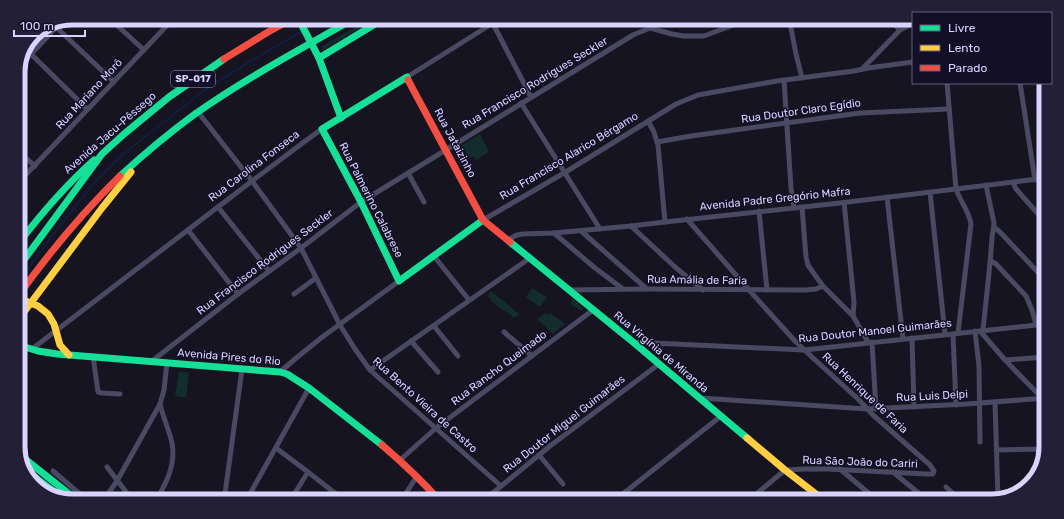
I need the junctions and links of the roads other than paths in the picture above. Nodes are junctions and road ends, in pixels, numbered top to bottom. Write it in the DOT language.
graph roads {
  1 [pos="117,25"];
  2 [pos="167,25"];
  3 [pos="278,25"];
  4 [pos="283,25"];
  5 [pos="301,25"];
  6 [pos="342,25"];
  7 [pos="373,25"];
  8 [pos="490,25"];
  9 [pos="494,25"];
  10 [pos="733,25"];
  11 [pos="791,25"];
  12 [pos="895,25"];
  13 [pos="909,25"];
  14 [pos="56,27"];
  15 [pos="55,28"];
  16 [pos="277,28"];
  17 [pos="900,30"];
  18 [pos="311,41"];
  19 [pos="31,49"];
  20 [pos="144,50"];
  21 [pos="33,52"];
  22 [pos="28,58"];
  23 [pos="319,58"];
  24 [pos="912,62"];
  25 [pos="861,70"];
  26 [pos="407,77"];
  27 [pos="802,78"];
  28 [pos="784,80"];
  29 [pos="114,82"];
  30 [pos="947,84"];
  31 [pos="1020,84"];
  32 [pos="531,97"];
  33 [pos="521,103"];
  34 [pos="87,109"];
  35 [pos="949,109"];
  36 [pos="198,112"];
  37 [pos="341,118"];
  38 [pos="648,121"];
  39 [pos="787,123"];
  40 [pos="322,129"];
  41 [pos="657,142"];
  42 [pos="151,148"];
  43 [pos="446,150"];
  44 [pos="102,154"];
  45 [pos="25,157"];
  46 [pos="35,166"];
  47 [pos="408,173"];
  48 [pos="564,173"];
  49 [pos="25,176"];
  50 [pos="1039,179"];
  51 [pos="1035,180"];
  52 [pos="252,181"];
  53 [pos="1013,182"];
  54 [pos="986,185"];
  55 [pos="956,189"];
  56 [pos="930,192"];
  57 [pos="887,197"];
  58 [pos="361,202"];
  59 [pos="424,202"];
  60 [pos="844,202"];
  61 [pos="218,207"];
  62 [pos="802,207"];
  63 [pos="794,208"];
  64 [pos="759,211"];
  65 [pos="1039,216"];
  66 [pos="687,219"];
  67 [pos="483,220"];
  68 [pos="665,222"];
  69 [pos="631,226"];
  70 [pos="994,227"];
  71 [pos="600,229"];
  72 [pos="188,230"];
  73 [pos="581,231"];
  74 [pos="554,233"];
  75 [pos="25,235"];
  76 [pos="507,240"];
  77 [pos="301,248"];
  78 [pos="433,255"];
  79 [pos="25,258"];
  80 [pos="530,258"];
  81 [pos="991,261"];
  82 [pos="269,271"];
  83 [pos="1039,274"];
  84 [pos="316,278"];
  85 [pos="400,281"];
  86 [pos="823,286"];
  87 [pos="25,287"];
  88 [pos="623,289"];
  89 [pos="648,289"];
  90 [pos="569,290"];
  91 [pos="703,290"];
  92 [pos="749,290"];
  93 [pos="767,290"];
  94 [pos="238,294"];
  95 [pos="294,294"];
  96 [pos="469,300"];
  97 [pos="25,301"];
  98 [pos="31,304"];
  99 [pos="593,310"];
  100 [pos="25,311"];
  101 [pos="853,316"];
  102 [pos="1036,324"];
  103 [pos="340,325"];
  104 [pos="434,326"];
  105 [pos="56,331"];
  106 [pos="979,331"];
  107 [pos="504,332"];
  108 [pos="956,333"];
  109 [pos="945,334"];
  110 [pos="912,338"];
  111 [pos="903,339"];
  112 [pos="412,341"];
  113 [pos="633,342"];
  114 [pos="870,342"];
  115 [pos="25,347"];
  116 [pos="32,349"];
  117 [pos="804,350"];
  118 [pos="69,355"];
  119 [pos="93,356"];
  120 [pos="458,356"];
  121 [pos="532,356"];
  122 [pos="1039,358"];
  123 [pos="1005,360"];
  124 [pos="152,361"];
  125 [pos="167,362"];
  126 [pos="659,364"];
  127 [pos="242,369"];
  128 [pos="370,370"];
  129 [pos="280,372"];
  130 [pos="438,372"];
  131 [pos="309,388"];
  132 [pos="1039,393"];
  133 [pos="120,394"];
  134 [pos="699,398"];
  135 [pos="1039,398"];
  136 [pos="995,402"];
  137 [pos="980,403"];
  138 [pos="160,404"];
  139 [pos="956,405"];
  140 [pos="914,407"];
  141 [pos="867,409"];
  142 [pos="876,409"];
  143 [pos="721,416"];
  144 [pos="436,428"];
  145 [pos="980,442"];
  146 [pos="276,448"];
  147 [pos="1039,449"];
  148 [pos="996,450"];
  149 [pos="539,455"];
  150 [pos="27,460"];
  151 [pos="400,460"];
  152 [pos="106,467"];
  153 [pos="840,469"];
  154 [pos="785,470"];
  155 [pos="53,472"];
  156 [pos="308,472"];
  157 [pos="893,472"];
  158 [pos="934,472"];
  159 [pos="417,476"];
  160 [pos="40,481"];
  161 [pos="117,481"];
  162 [pos="563,484"];
  163 [pos="501,486"];
  164 [pos="946,487"];
  165 [pos="49,488"];
  166 [pos="813,492"];
  167 [pos="69,494"];
  168 [pos="80,494"];
  169 [pos="108,494"];
  170 [pos="127,494"];
  171 [pos="158,494"];
  172 [pos="225,494"];
  173 [pos="250,494"];
  174 [pos="294,494"];
  175 [pos="335,494"];
  176 [pos="405,494"];
  177 [pos="434,494"];
  178 [pos="491,494"];
  179 [pos="623,494"];
  180 [pos="756,494"];
  181 [pos="816,494"];
  182 [pos="870,494"];
  183 [pos="920,494"];
  184 [pos="954,494"];
  185 [pos="998,494"];
  1 -- 20 [label="street"];
  2 -- 20 [label="street, Rua Mariano Morô"];
  3 -- 16 [label="main road"];
  4 -- 16 [label="main road, Avenida Jacu-Pêssego / SP-017"];
  5 -- 18 [label="main road"];
  6 -- 18 [label="main road, SP-017"];
  7 -- 23 [label="main road"];
  8 -- 26 [label="street, Rua Carolina Fonseca"];
  9 -- 32 [label="street"];
  10 -- 32 [label="street, Rua Francisco Rodrigues Seckler"];
  11 -- 27 [label="street"];
  12 -- 17 [label="street"];
  13 -- 17 [label="street"];
  14 -- 29 [label="street"];
  15 -- 21 [label="street"];
  16 -- 44 [label="main road, Avenida Jacu-Pêssego / SP-017"];
  17 -- 25 [label="street"];
  18 -- 23 [label="main road"];
  18 -- 36 [label="main road, SP-017"];
  19 -- 21 [label="street"];
  20 -- 29 [label="street, Rua Mariano Morô"];
  21 -- 22 [label="street"];
  21 -- 34 [label="street"];
  23 -- 37 [label="main road"];
  24 -- 25 [label="street, Rua Francisco Alarico Bérgamo"];
  25 -- 27 [label="street, Rua Francisco Alarico Bérgamo"];
  26 -- 37 [label="main road, Rua Carolina Fonseca"];
  26 -- 43 [label="main road, Rua Jataizinho"];
  27 -- 28 [label="street, Rua Francisco Alarico Bérgamo"];
  28 -- 38 [label="street, Rua Francisco Alarico Bérgamo"];
  28 -- 39 [label="street"];
  29 -- 34 [label="street, Rua Mariano Morô"];
  30 -- 35 [label="street"];
  31 -- 51 [label="street"];
  32 -- 33 [label="street, Rua Francisco Rodrigues Seckler"];
  33 -- 43 [label="street, Rua Francisco Rodrigues Seckler"];
  33 -- 48 [label="street"];
  34 -- 46 [label="street, Rua Mariano Morô"];
  35 -- 39 [label="street, Rua Doutor Claro Egídio"];
  35 -- 55 [label="street"];
  36 -- 42 [label="main road, SP-017"];
  36 -- 52 [label="street, Rua Bento Vieira de Castro"];
  37 -- 40 [label="main road, Rua Carolina Fonseca"];
  38 -- 41 [label="street"];
  38 -- 48 [label="street, Rua Francisco Alarico Bérgamo"];
  39 -- 41 [label="street, Rua Doutor Claro Egídio"];
  39 -- 63 [label="street"];
  40 -- 52 [label="street, Rua Carolina Fonseca"];
  40 -- 58 [label="main road, Rua Palmerino Calabrese"];
  41 -- 68 [label="street"];
  42 -- 87 [label="main road, SP-017"];
  42 -- 98 [label="main road"];
  43 -- 47 [label="street, Rua Francisco Rodrigues Seckler"];
  43 -- 67 [label="main road, Rua Jataizinho"];
  44 -- 75 [label="main road, Avenida Jacu-Pêssego"];
  44 -- 79 [label="main road, SP-017"];
  45 -- 46 [label="street"];
  46 -- 49 [label="street, Rua Mariano Morô"];
  47 -- 58 [label="street, Rua Francisco Rodrigues Seckler"];
  47 -- 59 [label="street"];
  48 -- 67 [label="street, Rua Francisco Alarico Bérgamo"];
  48 -- 71 [label="street"];
  50 -- 51 [label="street, Avenida Padre Gregório Mafra"];
  51 -- 53 [label="street, Avenida Padre Gregório Mafra"];
  52 -- 61 [label="street, Rua Carolina Fonseca"];
  52 -- 77 [label="street, Rua Bento Vieira de Castro"];
  53 -- 54 [label="street, Avenida Padre Gregório Mafra"];
  53 -- 65 [label="street"];
  54 -- 55 [label="street, Avenida Padre Gregório Mafra"];
  54 -- 70 [label="street"];
  55 -- 56 [label="street, Avenida Padre Gregório Mafra"];
  55 -- 108 [label="street"];
  56 -- 57 [label="street, Avenida Padre Gregório Mafra"];
  56 -- 109 [label="street"];
  57 -- 60 [label="street, Avenida Padre Gregório Mafra"];
  57 -- 111 [label="street"];
  58 -- 77 [label="street, Rua Francisco Rodrigues Seckler"];
  58 -- 85 [label="main road, Rua Palmerino Calabrese"];
  60 -- 62 [label="street, Avenida Padre Gregório Mafra"];
  60 -- 101 [label="street"];
  61 -- 72 [label="street, Rua Carolina Fonseca"];
  61 -- 82 [label="street"];
  62 -- 63 [label="street, Avenida Padre Gregório Mafra"];
  62 -- 86 [label="street"];
  63 -- 64 [label="street, Avenida Padre Gregório Mafra"];
  64 -- 66 [label="street, Avenida Padre Gregório Mafra"];
  64 -- 93 [label="street"];
  66 -- 68 [label="street, Avenida Padre Gregório Mafra"];
  66 -- 92 [label="street, Rua Henrique de Faria"];
  67 -- 76 [label="main road, Rua Virgínia de Miranda"];
  67 -- 78 [label="main road, Rua Francisco Alarico Bérgamo"];
  68 -- 69 [label="street, Avenida Padre Gregório Mafra"];
  69 -- 71 [label="street, Avenida Padre Gregório Mafra"];
  69 -- 91 [label="street"];
  70 -- 81 [label="street"];
  70 -- 83 [label="street"];
  71 -- 73 [label="street, Avenida Padre Gregório Mafra"];
  72 -- 94 [label="street"];
  72 -- 105 [label="street, Rua Carolina Fonseca"];
  73 -- 74 [label="street, Avenida Padre Gregório Mafra"];
  73 -- 89 [label="street"];
  74 -- 76 [label="street, Avenida Padre Gregório Mafra"];
  74 -- 88 [label="street"];
  76 -- 80 [label="main road, Rua Virgínia de Miranda"];
  77 -- 82 [label="street, Rua Francisco Rodrigues Seckler"];
  77 -- 84 [label="street, Rua Bento Vieira de Castro"];
  78 -- 85 [label="main road, Rua Francisco Alarico Bérgamo"];
  78 -- 96 [label="street"];
  80 -- 90 [label="main road, Rua Virgínia de Miranda"];
  80 -- 96 [label="street"];
  81 -- 102 [label="street"];
  81 -- 106 [label="street"];
  82 -- 94 [label="street, Rua Francisco Rodrigues Seckler"];
  84 -- 95 [label="street"];
  84 -- 103 [label="street, Rua Bento Vieira de Castro"];
  85 -- 103 [label="street, Rua Francisco Alarico Bérgamo"];
  86 -- 93 [label="street, Rua Amália de Faria"];
  86 -- 101 [label="street"];
  88 -- 89 [label="street, Rua Amália de Faria"];
  88 -- 90 [label="street, Rua Amália de Faria"];
  89 -- 91 [label="street, Rua Amália de Faria"];
  90 -- 99 [label="main road, Rua Virgínia de Miranda"];
  91 -- 92 [label="street, Rua Amália de Faria"];
  92 -- 93 [label="street, Rua Amália de Faria"];
  92 -- 117 [label="street, Rua Henrique de Faria"];
  94 -- 124 [label="street, Rua Francisco Rodrigues Seckler"];
  96 -- 104 [label="street"];
  97 -- 98 [label="main road"];
  98 -- 100 [label="main road"];
  98 -- 105 [label="main road"];
  99 -- 113 [label="main road, Rua Virgínia de Miranda"];
  99 -- 121 [label="street, Rua Rancho Queimado"];
  101 -- 114 [label="street"];
  102 -- 106 [label="street, Rua Doutor Manoel Guimarães"];
  103 -- 128 [label="street, Rua Bento Vieira de Castro"];
  103 -- 129 [label="street, Rua Francisco Alarico Bérgamo"];
  104 -- 112 [label="street"];
  104 -- 120 [label="street"];
  105 -- 116 [label="street, Rua Carolina Fonseca"];
  105 -- 118 [label="main road"];
  106 -- 108 [label="street, Rua Doutor Manoel Guimarães"];
  106 -- 123 [label="street"];
  106 -- 137 [label="street"];
  107 -- 121 [label="street"];
  108 -- 109 [label="street, Rua Doutor Manoel Guimarães"];
  108 -- 139 [label="street"];
  109 -- 110 [label="street, Rua Doutor Manoel Guimarães"];
  110 -- 111 [label="street, Rua Doutor Manoel Guimarães"];
  110 -- 140 [label="street"];
  111 -- 114 [label="street, Rua Doutor Manoel Guimarães"];
  112 -- 128 [label="street"];
  112 -- 130 [label="street"];
  113 -- 117 [label="street, Rua Doutor Manoel Guimarães"];
  113 -- 126 [label="main road, Rua Virgínia de Miranda"];
  114 -- 117 [label="street, Rua Doutor Manoel Guimarães"];
  114 -- 142 [label="street"];
  115 -- 116 [label="main road, Avenida Pires do Rio"];
  116 -- 118 [label="main road, Avenida Pires do Rio"];
  117 -- 141 [label="street, Rua Henrique de Faria"];
  118 -- 119 [label="main road, Avenida Pires do Rio"];
  119 -- 124 [label="main road, Avenida Pires do Rio"];
  119 -- 133 [label="street"];
  121 -- 144 [label="street, Rua Rancho Queimado"];
  122 -- 123 [label="street"];
  123 -- 132 [label="street"];
  124 -- 125 [label="main road, Avenida Pires do Rio"];
  125 -- 127 [label="main road, Avenida Pires do Rio"];
  125 -- 138 [label="street"];
  126 -- 134 [label="main road, Rua Virgínia de Miranda"];
  126 -- 149 [label="street, Rua Doutor Miguel Guimarães"];
  127 -- 129 [label="main road, Avenida Pires do Rio"];
  127 -- 172 [label="street"];
  128 -- 144 [label="street, Rua Bento Vieira de Castro"];
  129 -- 131 [label="main road, Avenida Pires do Rio"];
  131 -- 146 [label="street"];
  131 -- 151 [label="main road, Avenida Pires do Rio"];
  134 -- 141 [label="street, Rua Luis Delpi"];
  134 -- 143 [label="main road, Rua Virgínia de Miranda"];
  135 -- 136 [label="street, Rua Luis Delpi"];
  136 -- 137 [label="street, Rua Luis Delpi"];
  136 -- 148 [label="street"];
  137 -- 139 [label="street, Rua Luis Delpi"];
  137 -- 145 [label="street"];
  138 -- 161 [label="street"];
  138 -- 171 [label="street"];
  139 -- 140 [label="street, Rua Luis Delpi"];
  140 -- 142 [label="street, Rua Luis Delpi"];
  141 -- 142 [label="street, Rua Luis Delpi"];
  141 -- 158 [label="street, Rua Henrique de Faria"];
  143 -- 154 [label="main road, Rua Virgínia de Miranda"];
  143 -- 179 [label="street"];
  144 -- 151 [label="street, Rua Rancho Queimado"];
  144 -- 163 [label="street, Rua Bento Vieira de Castro"];
  146 -- 156 [label="street"];
  146 -- 173 [label="street"];
  147 -- 148 [label="street"];
  148 -- 185 [label="street"];
  149 -- 162 [label="street"];
  149 -- 163 [label="street, Rua Doutor Miguel Guimarães"];
  150 -- 167 [label="main road"];
  151 -- 159 [label="main road, Avenida Pires do Rio"];
  152 -- 161 [label="street"];
  153 -- 154 [label="street, Rua São João do Cariri"];
  153 -- 157 [label="street, Rua São João do Cariri"];
  153 -- 182 [label="street"];
  154 -- 166 [label="main road, Rua Virgínia de Miranda"];
  154 -- 180 [label="street"];
  155 -- 168 [label="street"];
  156 -- 174 [label="street"];
  156 -- 175 [label="street"];
  157 -- 158 [label="street, Rua São João do Cariri"];
  157 -- 183 [label="street"];
  159 -- 176 [label="street"];
  159 -- 177 [label="main road, Avenida Pires do Rio"];
  160 -- 165 [label="main road"];
  161 -- 169 [label="street"];
  161 -- 170 [label="street"];
  163 -- 178 [label="street, Rua Doutor Miguel Guimarães"];
  164 -- 184 [label="street"];
  166 -- 181 [label="main road, Rua Virgínia de Miranda"];
}
